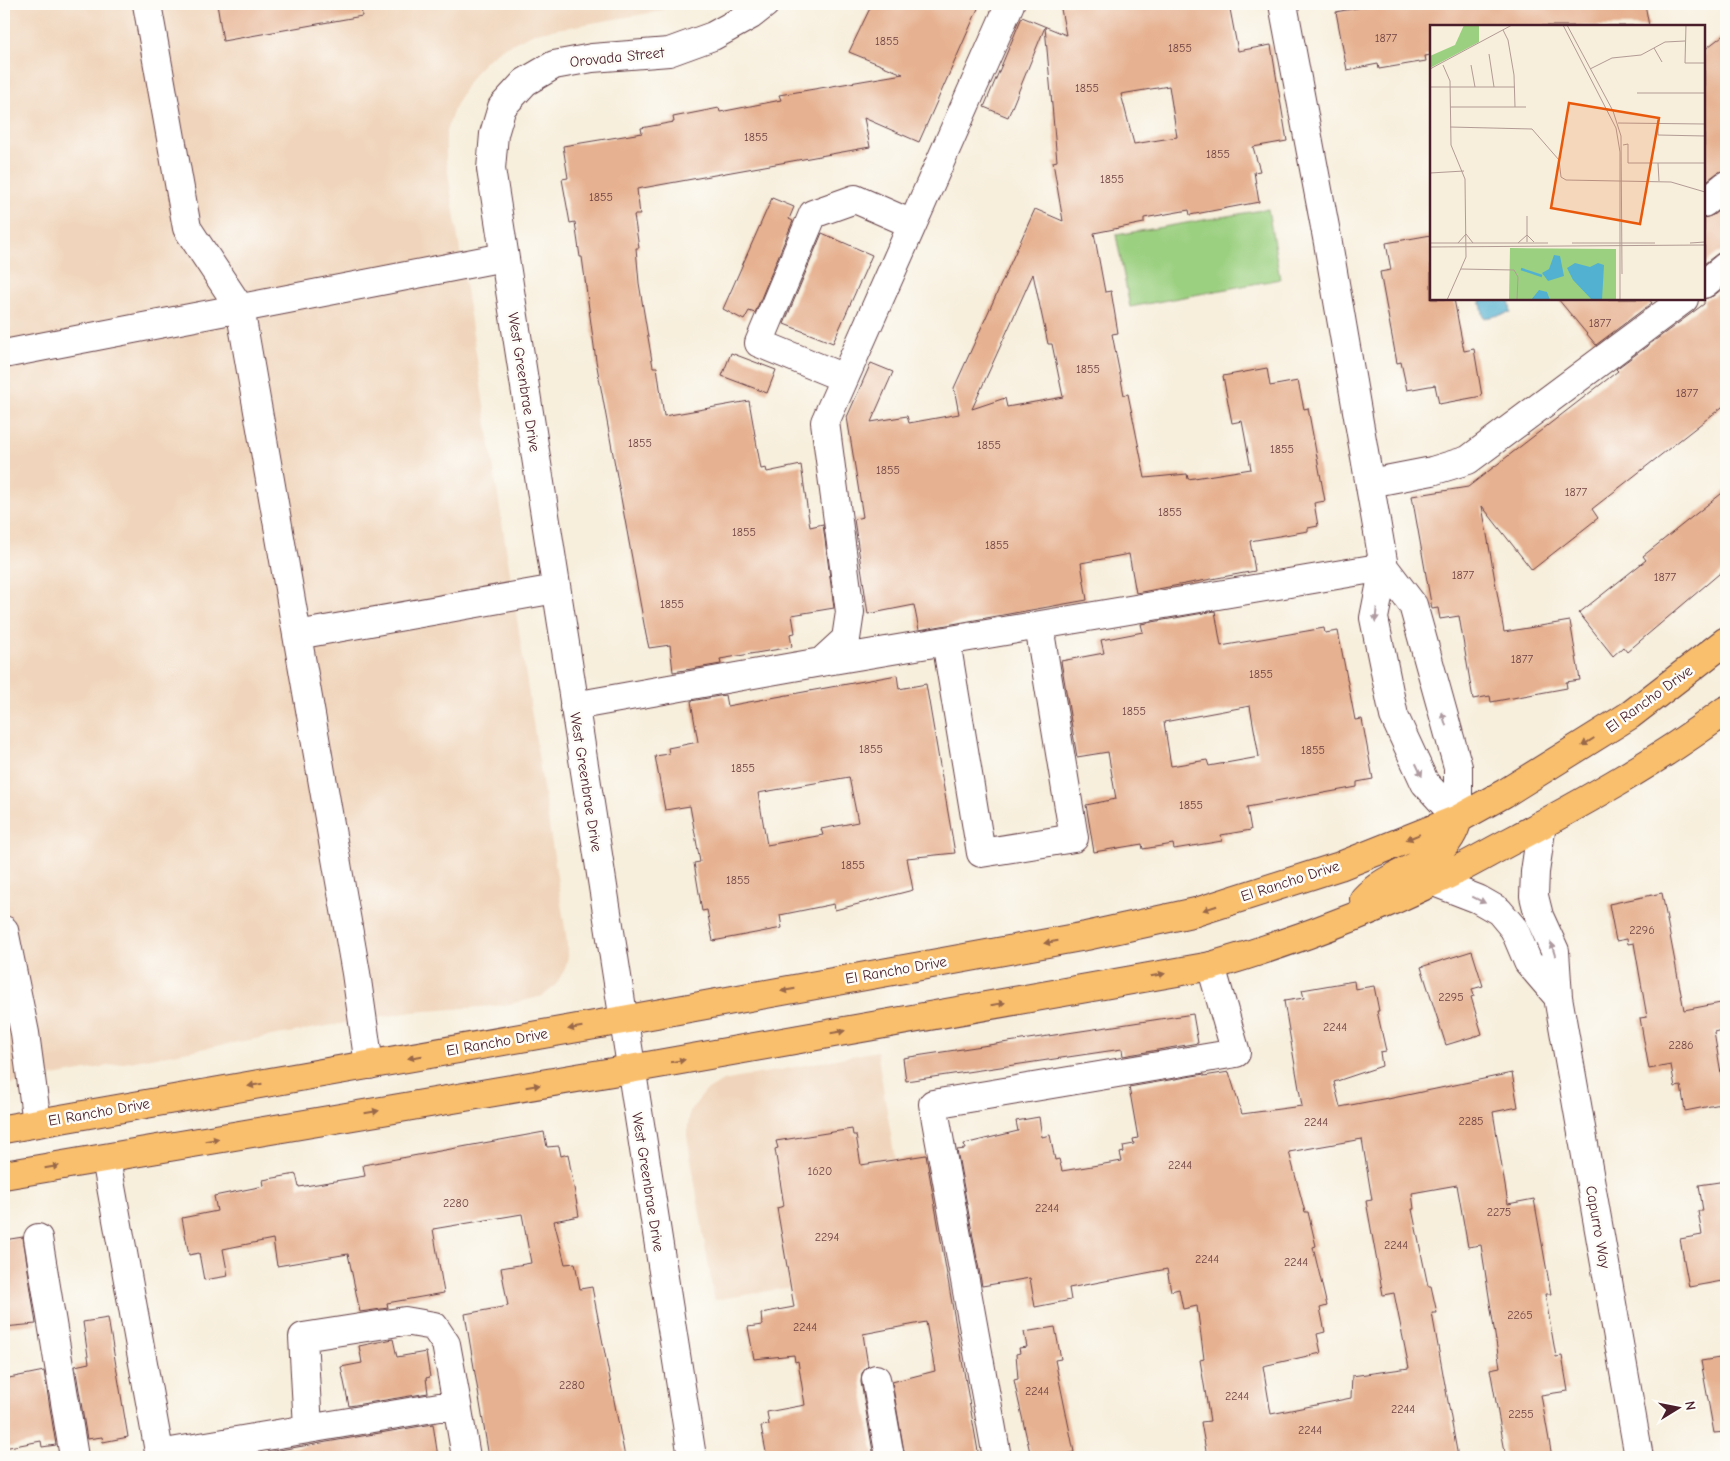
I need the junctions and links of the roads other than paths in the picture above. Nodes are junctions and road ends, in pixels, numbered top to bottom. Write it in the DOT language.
graph roads {
  1 [pos="147,4"];
  2 [pos="765,4"];
  3 [pos="1010,4"];
  4 [pos="1283,4"];
  5 [pos="502,107"];
  6 [pos="1726,185"];
  7 [pos="1705,202"];
  8 [pos="912,224"];
  9 [pos="504,257"];
  10 [pos="1726,266"];
  11 [pos="1705,283"];
  12 [pos="1683,300"];
  13 [pos="240,308"];
  14 [pos="4,354"];
  15 [pos="844,378"];
  16 [pos="1370,483"];
  17 [pos="1384,567"];
  18 [pos="556,589"];
  19 [pos="1038,626"];
  20 [pos="297,635"];
  21 [pos="946,641"];
  22 [pos="1726,641"];
  23 [pos="820,662"];
  24 [pos="574,706"];
  25 [pos="1726,710"];
  26 [pos="1458,819"];
  27 [pos="1542,824"];
  28 [pos="1434,882"];
  29 [pos="1359,914"];
  30 [pos="4,930"];
  31 [pos="1211,966"];
  32 [pos="1558,997"];
  33 [pos="623,1020"];
  34 [pos="369,1065"];
  35 [pos="630,1069"];
  36 [pos="37,1123"];
  37 [pos="4,1128"];
  38 [pos="106,1159"];
  39 [pos="4,1175"];
  40 [pos="38,1238"];
  41 [pos="876,1379"];
  42 [pos="457,1404"];
  43 [pos="308,1428"];
  44 [pos="160,1456"];
  45 [pos="74,1457"];
  46 [pos="466,1457"];
  47 [pos="692,1457"];
  48 [pos="890,1457"];
  49 [pos="998,1457"];
  50 [pos="1639,1457"];
  1 -- 13 [label="street"];
  2 -- 5 [label="street, Orovada Street"];
  3 -- 8 [label="street"];
  4 -- 16 [label="street"];
  5 -- 9 [label="street, West Greenbrae Drive"];
  6 -- 7 [label="street"];
  8 -- 15 [label="street"];
  8 -- 15 [label="street"];
  9 -- 13 [label="street"];
  9 -- 18 [label="street, West Greenbrae Drive"];
  10 -- 11 [label="street"];
  12 -- 16 [label="street"];
  13 -- 14 [label="street"];
  13 -- 20 [label="street"];
  15 -- 23 [label="street"];
  16 -- 17 [label="street"];
  17 -- 19 [label="street"];
  26 -- 17 [label="street, one-way"];
  17 -- 26 [label="street, one-way"];
  18 -- 20 [label="street"];
  18 -- 24 [label="street, West Greenbrae Drive"];
  19 -- 21 [label="street"];
  19 -- 21 [label="street"];
  20 -- 34 [label="street"];
  21 -- 23 [label="street"];
  22 -- 26 [label="main road, El Rancho Drive, one-way"];
  23 -- 24 [label="street"];
  24 -- 33 [label="street, West Greenbrae Drive"];
  25 -- 27 [label="main road"];
  26 -- 29 [label="main road"];
  26 -- 33 [label="main road, El Rancho Drive, one-way"];
  27 -- 28 [label="main road"];
  32 -- 27 [label="street, Capurro Way, one-way"];
  28 -- 29 [label="main road"];
  28 -- 32 [label="street, one-way"];
  29 -- 31 [label="main road"];
  30 -- 36 [label="street"];
  35 -- 31 [label="main road, one-way"];
  31 -- 49 [label="street"];
  32 -- 50 [label="street, Capurro Way"];
  33 -- 34 [label="main road, El Rancho Drive, one-way"];
  33 -- 35 [label="street, West Greenbrae Drive"];
  34 -- 36 [label="main road, El Rancho Drive, one-way"];
  38 -- 35 [label="main road, one-way"];
  35 -- 47 [label="street, West Greenbrae Drive"];
  36 -- 37 [label="main road, El Rancho Drive"];
  39 -- 38 [label="main road, one-way"];
  38 -- 44 [label="street"];
  40 -- 45 [label="street"];
  41 -- 48 [label="street"];
  42 -- 43 [label="street"];
  42 -- 43 [label="street"];
  42 -- 46 [label="street"];
  43 -- 44 [label="street"];
}
